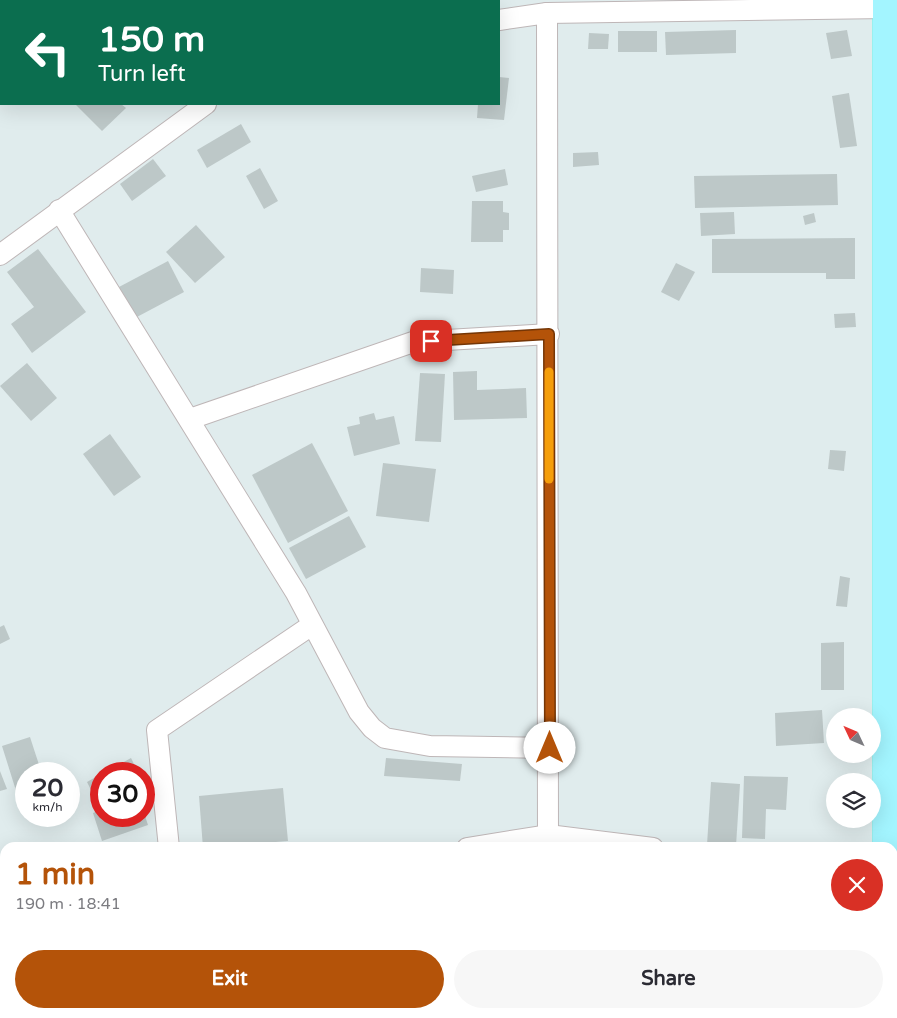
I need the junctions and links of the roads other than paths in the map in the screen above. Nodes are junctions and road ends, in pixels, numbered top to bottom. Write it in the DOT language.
graph roads {
  1 [pos="821,4"];
  2 [pos="887,4"];
  3 [pos="547,13"];
  4 [pos="500,20"];
  5 [pos="892,78"];
  6 [pos="205,105"];
  7 [pos="59,210"];
  8 [pos="0,255"];
  9 [pos="549,334"];
  10 [pos="190,418"];
  11 [pos="312,625"];
  12 [pos="550,748"];
  13 [pos="548,841"];
  14 [pos="168,842"];
  15 [pos="563,842"];
  16 [pos="887,842"];
  1 -- 2 [label="street"];
  1 -- 3 [label="street"];
  2 -- 5 [label="main road"];
  3 -- 4 [label="street"];
  3 -- 9 [label="street"];
  5 -- 16 [label="main road"];
  6 -- 7 [label="street"];
  7 -- 8 [label="street"];
  7 -- 10 [label="street"];
  9 -- 10 [label="street"];
  9 -- 12 [label="street"];
  10 -- 11 [label="street"];
  11 -- 12 [label="street"];
  11 -- 14 [label="street"];
  12 -- 13 [label="street"];
  13 -- 15 [label="street"];
}
